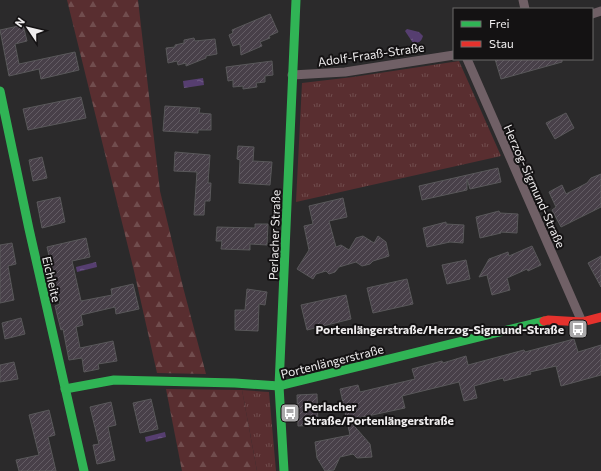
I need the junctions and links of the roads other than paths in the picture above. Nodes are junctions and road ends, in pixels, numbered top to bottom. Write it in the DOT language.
graph roads {
  1 [pos="296,0"];
  2 [pos="453,55"];
  3 [pos="467,60"];
  4 [pos="292,75"];
  5 [pos="0,91"];
  6 [pos="601,317"];
  7 [pos="582,322"];
  8 [pos="279,386"];
  9 [pos="65,389"];
  10 [pos="84,471"];
  11 [pos="284,471"];
  1 -- 4 [label="street, Perlacher Straße"];
  2 -- 4 [label="street, Adolf-Fraaß-Straße"];
  3 -- 7 [label="street, Herzog-Sigmund-Straße"];
  4 -- 8 [label="street, Perlacher Straße"];
  5 -- 9 [label="street, Eichleite"];
  6 -- 7 [label="street, Portenlängerstraße"];
  7 -- 8 [label="street, Portenlängerstraße"];
  8 -- 9 [label="street, Portenlängerstraße"];
  8 -- 11 [label="street, Perlacher Straße"];
  9 -- 10 [label="street, Eichleite"];
}
